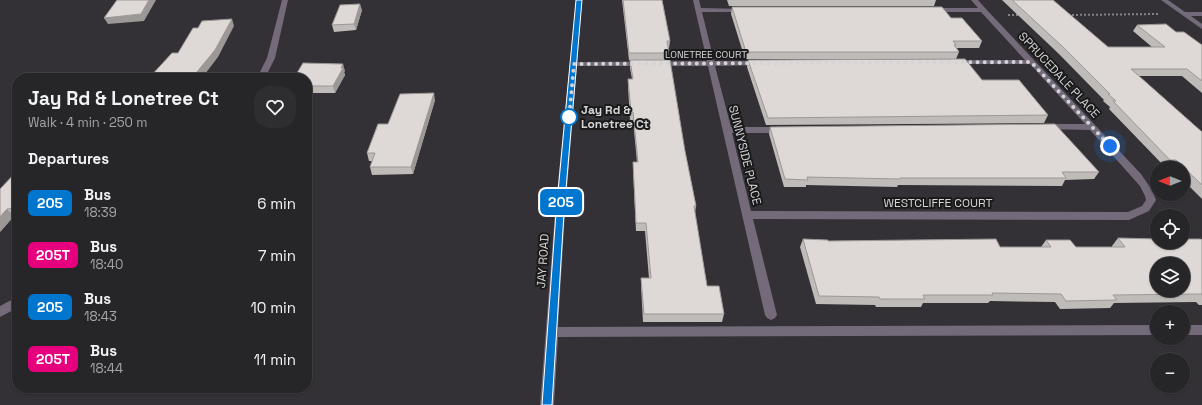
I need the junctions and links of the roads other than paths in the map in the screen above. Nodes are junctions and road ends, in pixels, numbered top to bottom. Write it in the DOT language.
graph roads {
  1 [pos="285,0"];
  2 [pos="579,0"];
  3 [pos="696,0"];
  4 [pos="974,0"];
  5 [pos="1164,0"];
  6 [pos="699,10"];
  7 [pos="754,10"];
  8 [pos="928,10"];
  9 [pos="986,13"];
  10 [pos="1183,14"];
  11 [pos="1202,14"];
  12 [pos="1202,28"];
  13 [pos="951,62"];
  14 [pos="1031,62"];
  15 [pos="768,63"];
  16 [pos="574,64"];
  17 [pos="712,64"];
  18 [pos="264,73"];
  19 [pos="1036,127"];
  20 [pos="1092,127"];
  21 [pos="726,130"];
  22 [pos="790,130"];
  23 [pos="748,215"];
  24 [pos="1129,216"];
  25 [pos="12,305"];
  26 [pos="0,312"];
  27 [pos="771,315"];
  28 [pos="1150,330"];
  29 [pos="1190,330"];
  30 [pos="1202,330"];
  31 [pos="551,332"];
  32 [pos="547,405"];
  1 -- 18 [label="street"];
  2 -- 16 [label="street, JAY ROAD"];
  3 -- 6 [label="street, SUNNYSIDE PLACE"];
  4 -- 9 [label="street, SPRUCEDALE PLACE"];
  5 -- 10 [label="street"];
  6 -- 7 [label="street"];
  6 -- 17 [label="street, SUNNYSIDE PLACE"];
  8 -- 9 [label="street"];
  9 -- 14 [label="street, SPRUCEDALE PLACE"];
  10 -- 11 [label="street"];
  10 -- 12 [label="street"];
  13 -- 14 [label="street"];
  14 -- 20 [label="street, SPRUCEDALE PLACE"];
  15 -- 17 [label="street, LONETREE COURT"];
  16 -- 17 [label="street, LONETREE COURT"];
  16 -- 31 [label="street, JAY ROAD"];
  17 -- 21 [label="street, SUNNYSIDE PLACE"];
  19 -- 20 [label="street"];
  20 -- 24 [label="street, SPRUCEDALE PLACE"];
  21 -- 22 [label="street"];
  21 -- 23 [label="street, SUNNYSIDE PLACE"];
  23 -- 24 [label="street, WESTCLIFFE COURT"];
  23 -- 27 [label="street, SUNNYSIDE PLACE"];
  25 -- 26 [label="street"];
  28 -- 31 [label="street"];
  29 -- 30 [label="street"];
  31 -- 32 [label="street, JAY ROAD"];
}
